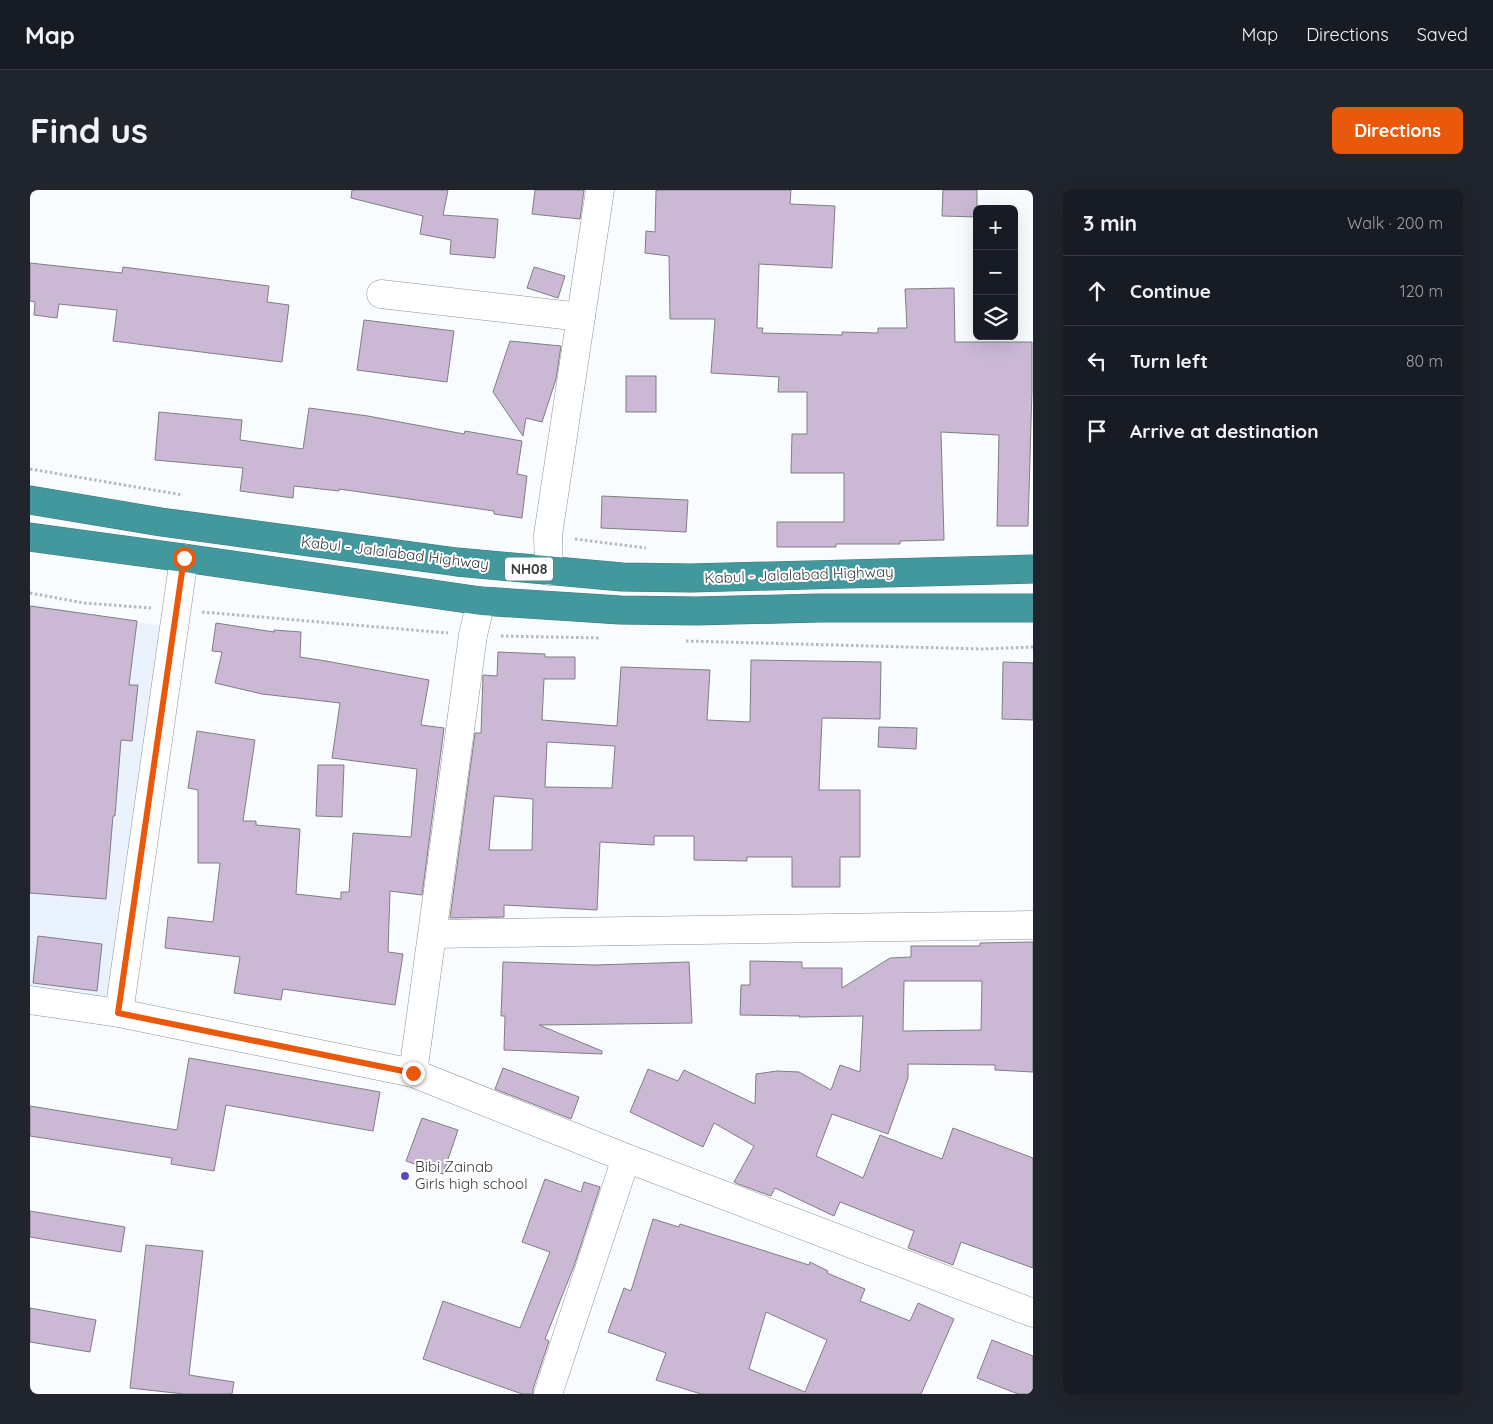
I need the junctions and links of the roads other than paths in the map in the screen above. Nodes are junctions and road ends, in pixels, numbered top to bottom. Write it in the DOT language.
graph roads {
  1 [pos="600,190"];
  2 [pos="381,294"];
  3 [pos="581,317"];
  4 [pos="30,500"];
  5 [pos="30,537"];
  6 [pos="184,558"];
  7 [pos="1033,569"];
  8 [pos="549,571"];
  9 [pos="481,601"];
  10 [pos="1033,608"];
  11 [pos="1033,925"];
  12 [pos="433,934"];
  13 [pos="30,1000"];
  14 [pos="118,1013"];
  15 [pos="413,1073"];
  16 [pos="626,1158"];
  17 [pos="1033,1313"];
  18 [pos="548,1394"];
  1 -- 3 [label="street"];
  2 -- 3 [label="street"];
  3 -- 8 [label="street"];
  4 -- 8 [label="highway, Kabul - Jalalabad Highway / NH08"];
  5 -- 6 [label="highway, NH08"];
  6 -- 9 [label="highway, NH08"];
  6 -- 14 [label="street"];
  7 -- 8 [label="highway, Kabul - Jalalabad Highway / NH08"];
  9 -- 10 [label="highway, NH08"];
  9 -- 12 [label="street"];
  11 -- 12 [label="street"];
  12 -- 15 [label="street"];
  13 -- 14 [label="street"];
  14 -- 15 [label="street"];
  15 -- 16 [label="street"];
  16 -- 17 [label="street"];
  16 -- 18 [label="street"];
}
